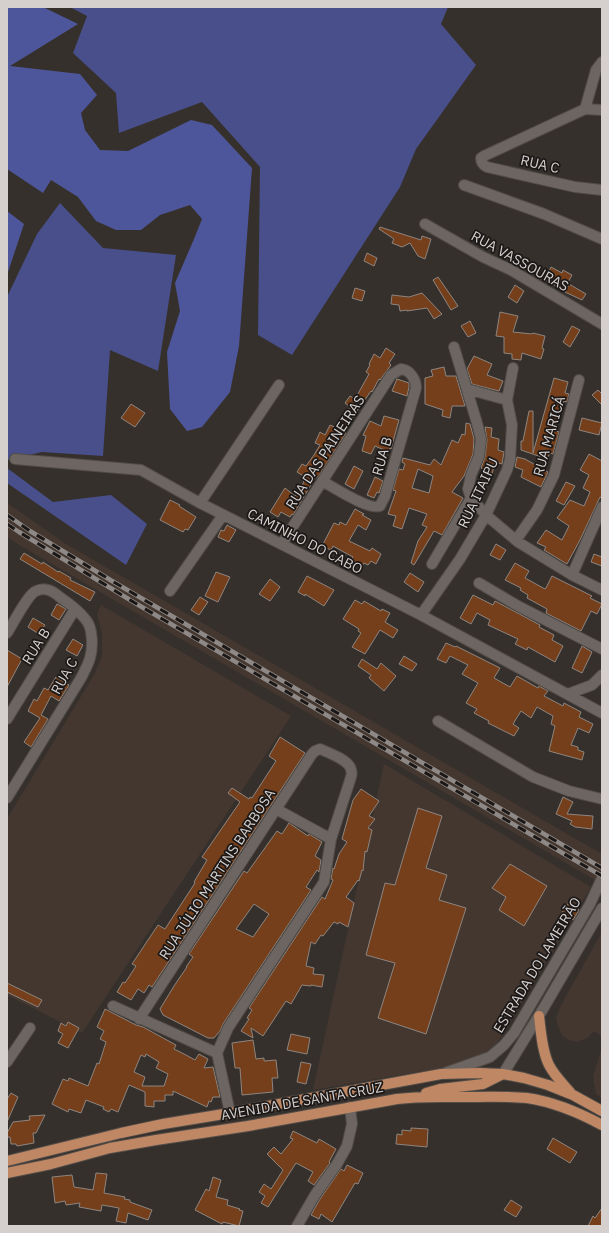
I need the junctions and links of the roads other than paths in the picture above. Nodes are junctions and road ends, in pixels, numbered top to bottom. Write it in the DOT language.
graph roads {
  1 [pos="602,62"];
  2 [pos="602,85"];
  3 [pos="592,86"];
  4 [pos="585,109"];
  5 [pos="602,110"];
  6 [pos="464,185"];
  7 [pos="602,190"];
  8 [pos="425,224"];
  9 [pos="600,238"];
  10 [pos="602,324"];
  11 [pos="454,347"];
  12 [pos="513,368"];
  13 [pos="391,375"];
  14 [pos="579,380"];
  15 [pos="279,385"];
  16 [pos="467,389"];
  17 [pos="507,400"];
  18 [pos="15,459"];
  19 [pos="322,482"];
  20 [pos="471,498"];
  21 [pos="200,503"];
  22 [pos="602,507"];
  23 [pos="223,515"];
  24 [pos="486,515"];
  25 [pos="516,540"];
  26 [pos="282,544"];
  27 [pos="432,564"];
  28 [pos="572,575"];
  29 [pos="479,583"];
  30 [pos="602,590"];
  31 [pos="170,591"];
  32 [pos="75,609"];
  33 [pos="421,615"];
  34 [pos="7,633"];
  35 [pos="602,649"];
  36 [pos="602,675"];
  37 [pos="568,694"];
  38 [pos="602,713"];
  39 [pos="7,719"];
  40 [pos="438,721"];
  41 [pos="7,798"];
  42 [pos="602,800"];
  43 [pos="276,809"];
  44 [pos="330,839"];
  45 [pos="602,878"];
  46 [pos="602,908"];
  47 [pos="113,1006"];
  48 [pos="541,1013"];
  49 [pos="139,1019"];
  50 [pos="30,1028"];
  51 [pos="217,1053"];
  52 [pos="7,1062"];
  53 [pos="441,1074"];
  54 [pos="503,1074"];
  55 [pos="573,1095"];
  56 [pos="415,1097"];
  57 [pos="350,1107"];
  58 [pos="602,1111"];
  59 [pos="230,1113"];
  60 [pos="602,1125"];
  61 [pos="7,1161"];
  62 [pos="7,1173"];
  63 [pos="297,1226"];
  1 -- 3 [label="street"];
  2 -- 3 [label="street"];
  3 -- 4 [label="street"];
  4 -- 5 [label="street"];
  4 -- 7 [label="street, RUA C"];
  6 -- 9 [label="street"];
  8 -- 10 [label="street, RUA VASSOURAS"];
  11 -- 16 [label="street"];
  12 -- 17 [label="street, RUA ITAIPU"];
  13 -- 19 [label="street, RUA DAS PAINEIRAS"];
  13 -- 19 [label="street, RUA B"];
  14 -- 25 [label="street, RUA MARICÁ"];
  15 -- 21 [label="street"];
  16 -- 17 [label="street"];
  16 -- 20 [label="street"];
  17 -- 24 [label="street, RUA ITAIPU"];
  18 -- 21 [label="street, CAMINHO DO CABO"];
  19 -- 26 [label="street, RUA DAS PAINEIRAS"];
  20 -- 24 [label="street"];
  20 -- 27 [label="street"];
  21 -- 23 [label="street, CAMINHO DO CABO"];
  22 -- 28 [label="street"];
  23 -- 26 [label="street, CAMINHO DO CABO"];
  23 -- 31 [label="street"];
  24 -- 25 [label="street"];
  24 -- 33 [label="street, RUA ITAIPU"];
  25 -- 28 [label="street"];
  26 -- 33 [label="street, CAMINHO DO CABO"];
  28 -- 30 [label="street"];
  29 -- 35 [label="street"];
  32 -- 34 [label="street, RUA C"];
  32 -- 39 [label="street, RUA B"];
  32 -- 41 [label="street, RUA C"];
  33 -- 37 [label="street, CAMINHO DO CABO"];
  36 -- 37 [label="street"];
  37 -- 38 [label="street, CAMINHO DO CABO"];
  40 -- 42 [label="street"];
  43 -- 44 [label="street"];
  43 -- 44 [label="street, RUA JÚLIO MARTINS BARBOSA"];
  43 -- 49 [label="street, RUA JÚLIO MARTINS BARBOSA"];
  44 -- 51 [label="street"];
  45 -- 53 [label="street, ESTRADA DO LAMEIRÃO"];
  46 -- 48 [label="street, ESTRADA DO LAMEIRÃO"];
  47 -- 49 [label="street"];
  48 -- 54 [label="street, ESTRADA DO LAMEIRÃO"];
  48 -- 55 [label="main road"];
  49 -- 51 [label="street"];
  50 -- 52 [label="street"];
  51 -- 59 [label="street"];
  53 -- 54 [label="main road, AVENIDA DE SANTA CRUZ"];
  53 -- 59 [label="main road, AVENIDA DE SANTA CRUZ"];
  54 -- 55 [label="main road"];
  54 -- 56 [label="main road"];
  55 -- 58 [label="main road"];
  56 -- 57 [label="main road, AVENIDA DE SANTA CRUZ"];
  56 -- 60 [label="main road, AVENIDA DE SANTA CRUZ"];
  57 -- 62 [label="main road, AVENIDA DE SANTA CRUZ"];
  57 -- 63 [label="street"];
  59 -- 61 [label="main road, AVENIDA DE SANTA CRUZ"];
}
